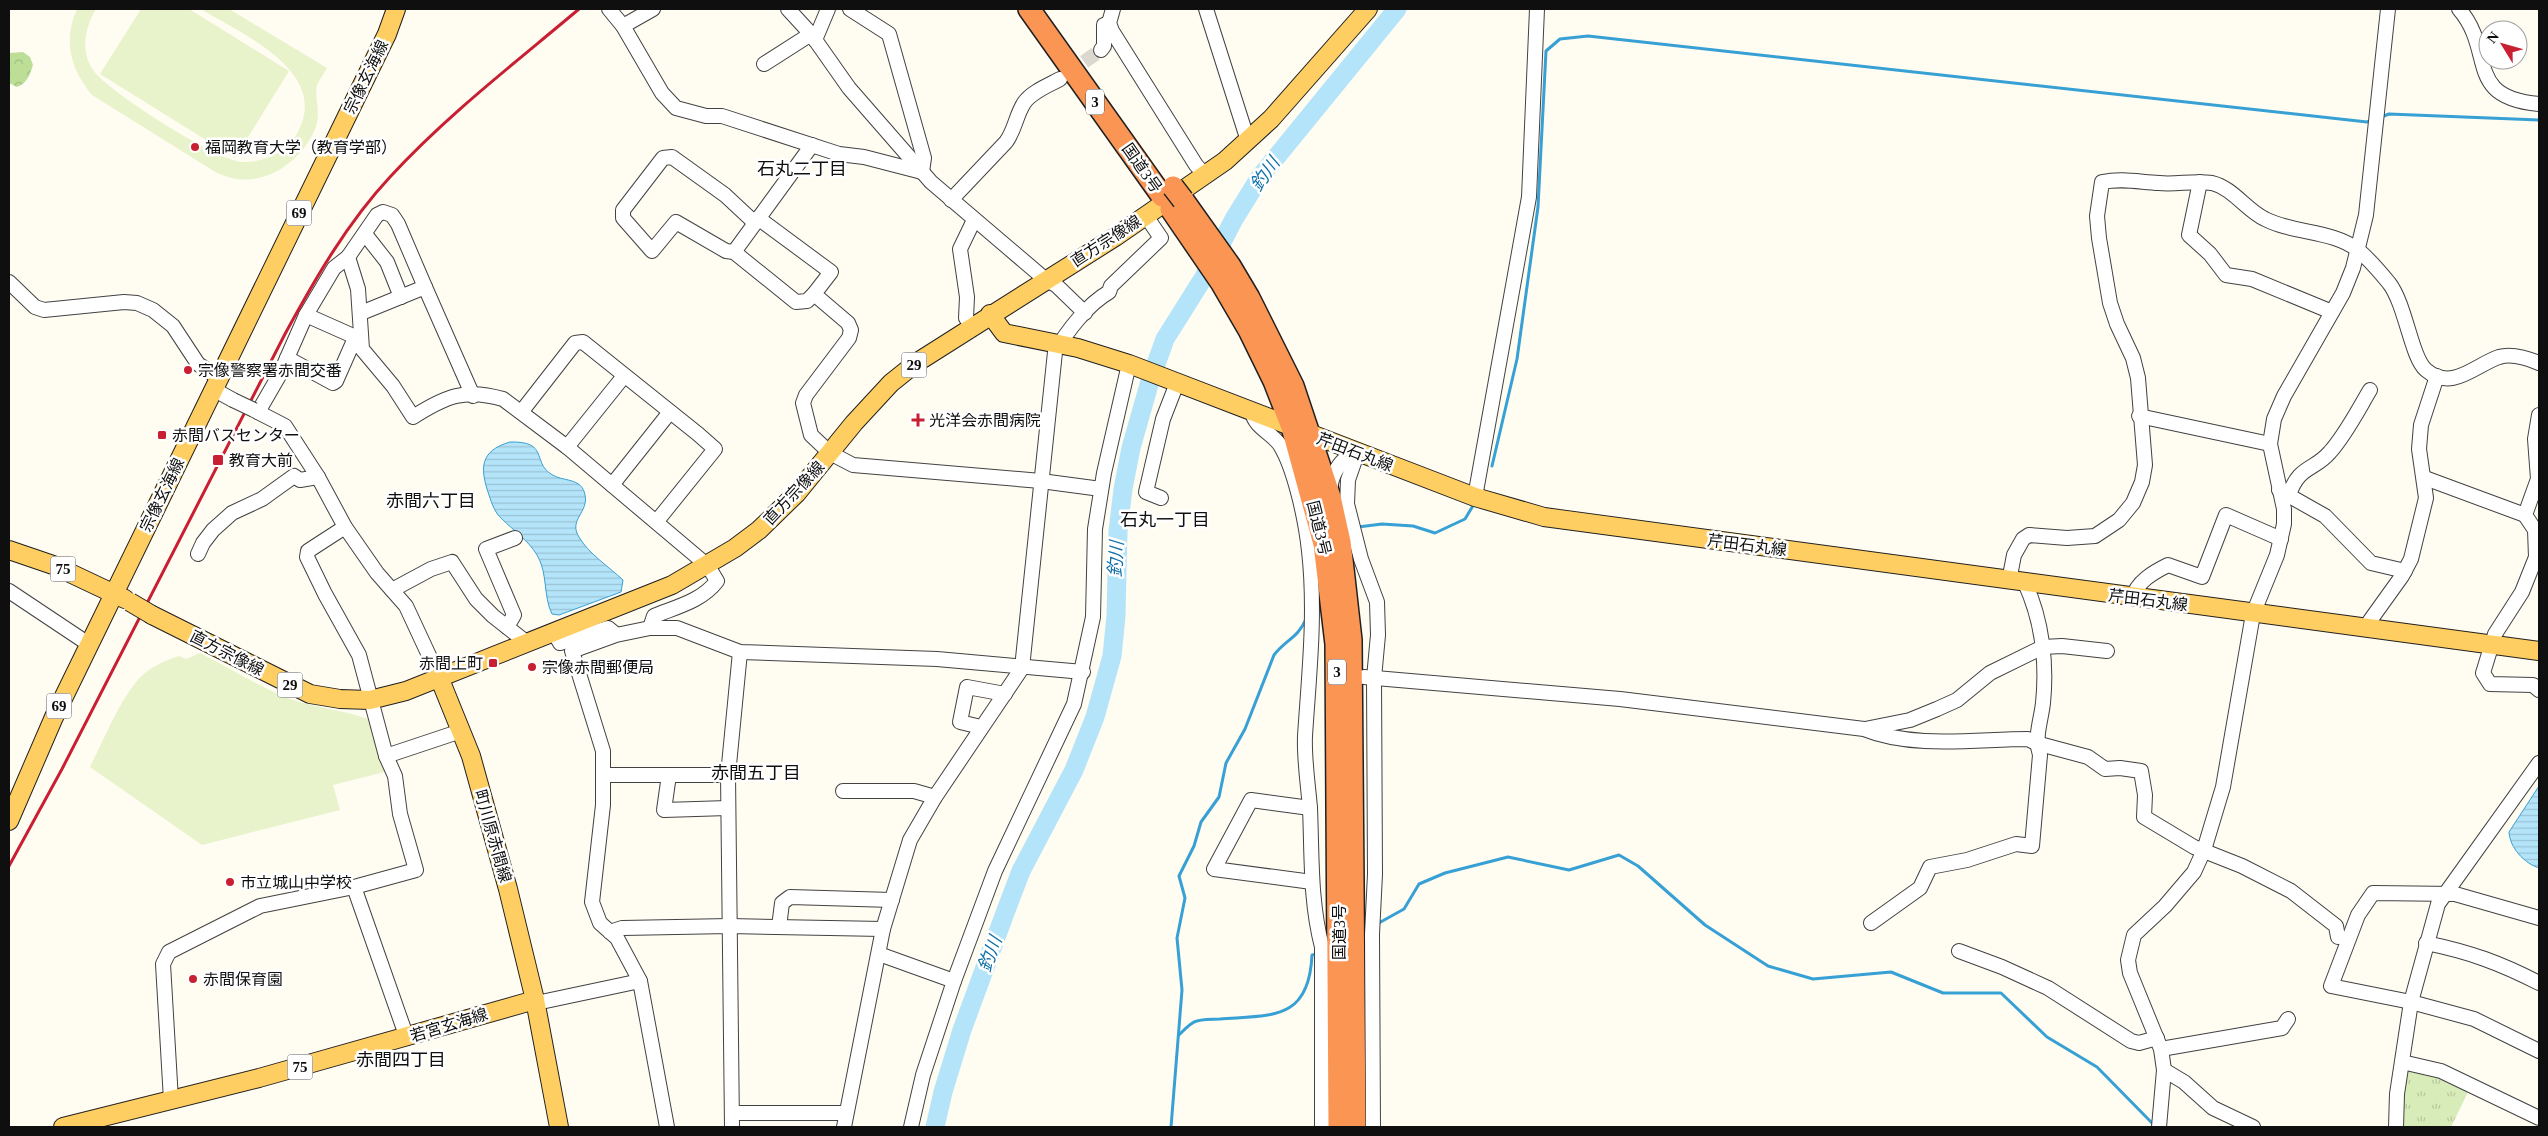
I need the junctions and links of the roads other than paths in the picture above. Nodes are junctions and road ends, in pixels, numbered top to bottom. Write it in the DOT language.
graph roads {
  1 [pos="396,9"];
  2 [pos="609,9"];
  3 [pos="653,9"];
  4 [pos="788,9"];
  5 [pos="828,9"];
  6 [pos="850,9"];
  7 [pos="1029,9"];
  8 [pos="1046,9"];
  9 [pos="1113,9"];
  10 [pos="1206,9"];
  11 [pos="1368,9"];
  12 [pos="1536,9"];
  13 [pos="2388,9"];
  14 [pos="2459,9"];
  15 [pos="1109,23"];
  16 [pos="623,26"];
  17 [pos="813,37"];
  18 [pos="1100,50"];
  19 [pos="764,64"];
  20 [pos="1060,79"];
  21 [pos="2539,104"];
  22 [pos="1248,141"];
  23 [pos="812,145"];
  24 [pos="922,172"];
  25 [pos="1205,175"];
  26 [pos="2200,182"];
  27 [pos="1172,198"];
  28 [pos="951,200"];
  29 [pos="1146,216"];
  30 [pos="974,220"];
  31 [pos="756,221"];
  32 [pos="365,234"];
  33 [pos="2358,250"];
  34 [pos="734,252"];
  35 [pos="348,257"];
  36 [pos="1046,280"];
  37 [pos="9,282"];
  38 [pos="425,287"];
  39 [pos="814,294"];
  40 [pos="401,297"];
  41 [pos="2332,312"];
  42 [pos="361,313"];
  43 [pos="1085,313"];
  44 [pos="990,314"];
  45 [pos="306,315"];
  46 [pos="972,326"];
  47 [pos="357,339"];
  48 [pos="1059,344"];
  49 [pos="287,358"];
  50 [pos="2539,363"];
  51 [pos="1132,365"];
  52 [pos="624,376"];
  53 [pos="2437,376"];
  54 [pos="1177,383"];
  55 [pos="216,384"];
  56 [pos="2370,390"];
  57 [pos="473,396"];
  58 [pos="256,411"];
  59 [pos="522,411"];
  60 [pos="670,412"];
  61 [pos="1252,412"];
  62 [pos="2539,415"];
  63 [pos="2139,416"];
  64 [pos="1301,431"];
  65 [pos="2270,444"];
  66 [pos="567,447"];
  67 [pos="830,453"];
  68 [pos="1357,454"];
  69 [pos="318,477"];
  70 [pos="2425,478"];
  71 [pos="1041,481"];
  72 [pos="612,485"];
  73 [pos="1101,489"];
  74 [pos="2284,493"];
  75 [pos="1330,497"];
  76 [pos="1161,498"];
  77 [pos="1475,498"];
  78 [pos="2525,515"];
  79 [pos="657,521"];
  80 [pos="346,527"];
  81 [pos="515,538"];
  82 [pos="2281,539"];
  83 [pos="9,550"];
  84 [pos="198,554"];
  85 [pos="2538,558"];
  86 [pos="708,566"];
  87 [pos="2405,570"];
  88 [pos="2017,582"];
  89 [pos="392,590"];
  90 [pos="9,591"];
  91 [pos="122,598"];
  92 [pos="2133,598"];
  93 [pos="2253,614"];
  94 [pos="507,628"];
  95 [pos="650,628"];
  96 [pos="2364,629"];
  97 [pos="553,631"];
  98 [pos="616,635"];
  99 [pos="526,642"];
  100 [pos="90,645"];
  101 [pos="2491,645"];
  102 [pos="2043,647"];
  103 [pos="2107,651"];
  104 [pos="2539,651"];
  105 [pos="740,652"];
  106 [pos="1022,668"];
  107 [pos="1083,672"];
  108 [pos="1311,673"];
  109 [pos="1330,676"];
  110 [pos="439,677"];
  111 [pos="1369,678"];
  112 [pos="2539,690"];
  113 [pos="1005,694"];
  114 [pos="370,700"];
  115 [pos="981,727"];
  116 [pos="1864,729"];
  117 [pos="461,731"];
  118 [pos="2036,743"];
  119 [pos="386,756"];
  120 [pos="2539,763"];
  121 [pos="605,774"];
  122 [pos="669,775"];
  123 [pos="728,775"];
  124 [pos="844,791"];
  125 [pos="935,797"];
  126 [pos="728,808"];
  127 [pos="1310,808"];
  128 [pos="9,821"];
  129 [pos="2204,850"];
  130 [pos="1312,882"];
  131 [pos="354,888"];
  132 [pos="2444,893"];
  133 [pos="892,900"];
  134 [pos="2539,918"];
  135 [pos="1346,922"];
  136 [pos="1871,923"];
  137 [pos="730,926"];
  138 [pos="779,927"];
  139 [pos="883,929"];
  140 [pos="610,932"];
  141 [pos="2338,937"];
  142 [pos="2426,943"];
  143 [pos="1959,951"];
  144 [pos="879,954"];
  145 [pos="954,981"];
  146 [pos="640,982"];
  147 [pos="2539,982"];
  148 [pos="1347,989"];
  149 [pos="535,1000"];
  150 [pos="2411,1002"];
  151 [pos="2288,1019"];
  152 [pos="407,1038"];
  153 [pos="2159,1043"];
  154 [pos="2539,1051"];
  155 [pos="2402,1062"];
  156 [pos="2164,1070"];
  157 [pos="171,1100"];
  158 [pos="846,1113"];
  159 [pos="2539,1118"];
  160 [pos="732,1120"];
  161 [pos="63,1127"];
  162 [pos="559,1127"];
  163 [pos="667,1127"];
  164 [pos="844,1127"];
  165 [pos="911,1127"];
  166 [pos="1322,1127"];
  167 [pos="1340,1127"];
  168 [pos="1355,1127"];
  169 [pos="1372,1127"];
  170 [pos="2159,1127"];
  171 [pos="2253,1127"];
  172 [pos="2396,1127"];
  1 -- 55 [label="main road, 宗像玄海線 / 69"];
  2 -- 16 [label="street"];
  3 -- 16 [label="street"];
  4 -- 17 [label="street"];
  5 -- 17 [label="street"];
  6 -- 24 [label="street"];
  7 -- 27 [label="highway, 国道3号 / 3"];
  8 -- 27 [label="highway, 国道3号 / 3"];
  9 -- 15 [label="street"];
  10 -- 22 [label="street"];
  11 -- 22 [label="main road, 直方宗像線 / 29"];
  12 -- 77 [label="street"];
  13 -- 33 [label="street"];
  14 -- 21 [label="street"];
  15 -- 18 [label="street"];
  15 -- 25 [label="street"];
  16 -- 23 [label="street"];
  17 -- 19 [label="street"];
  17 -- 24 [label="street"];
  20 -- 28 [label="street"];
  22 -- 25 [label="main road, 直方宗像線 / 29"];
  23 -- 24 [label="street"];
  23 -- 31 [label="street"];
  24 -- 28 [label="street"];
  25 -- 29 [label="main road, 直方宗像線 / 29"];
  26 -- 33 [label="street"];
  26 -- 41 [label="street"];
  26 -- 63 [label="street"];
  27 -- 64 [label="highway, 国道3号 / 3"];
  28 -- 30 [label="street"];
  29 -- 36 [label="main road, 直方宗像線 / 29"];
  29 -- 43 [label="street"];
  30 -- 36 [label="street"];
  30 -- 46 [label="street"];
  31 -- 34 [label="street"];
  31 -- 34 [label="street"];
  31 -- 39 [label="street"];
  32 -- 35 [label="street"];
  32 -- 38 [label="street"];
  32 -- 40 [label="street"];
  33 -- 41 [label="street"];
  33 -- 53 [label="street"];
  34 -- 39 [label="street"];
  35 -- 42 [label="street"];
  35 -- 45 [label="street"];
  36 -- 43 [label="street"];
  36 -- 44 [label="main road, 直方宗像線 / 29"];
  37 -- 55 [label="street"];
  38 -- 40 [label="street"];
  38 -- 57 [label="street"];
  39 -- 67 [label="street"];
  40 -- 42 [label="street"];
  41 -- 65 [label="street"];
  42 -- 47 [label="street"];
  43 -- 48 [label="street"];
  44 -- 46 [label="main road, 直方宗像線 / 29"];
  44 -- 48 [label="main road, 芹田石丸線"];
  45 -- 47 [label="street"];
  45 -- 49 [label="street"];
  46 -- 67 [label="main road, 直方宗像線 / 29"];
  47 -- 49 [label="street"];
  47 -- 57 [label="street"];
  48 -- 51 [label="main road, 芹田石丸線"];
  48 -- 71 [label="street"];
  49 -- 58 [label="street"];
  50 -- 53 [label="street"];
  51 -- 54 [label="main road, 芹田石丸線"];
  51 -- 73 [label="street"];
  52 -- 59 [label="street"];
  52 -- 60 [label="street"];
  52 -- 66 [label="street"];
  53 -- 70 [label="street"];
  54 -- 61 [label="main road, 芹田石丸線"];
  54 -- 76 [label="street"];
  55 -- 58 [label="street, bridge"];
  55 -- 91 [label="main road, 宗像玄海線 / 69"];
  56 -- 74 [label="street"];
  57 -- 59 [label="street"];
  58 -- 69 [label="street"];
  59 -- 66 [label="street"];
  60 -- 72 [label="street"];
  60 -- 79 [label="street"];
  61 -- 64 [label="main road, 芹田石丸線"];
  61 -- 108 [label="street"];
  62 -- 78 [label="street"];
  63 -- 65 [label="street"];
  63 -- 88 [label="street"];
  64 -- 68 [label="main road, 芹田石丸線"];
  64 -- 75 [label="highway, 国道3号 / 3"];
  64 -- 135 [label="highway, 国道3号 / 3"];
  65 -- 74 [label="street"];
  66 -- 72 [label="street"];
  67 -- 71 [label="street"];
  67 -- 86 [label="main road, 直方宗像線 / 29"];
  68 -- 75 [label="street"];
  68 -- 77 [label="main road, 芹田石丸線"];
  68 -- 111 [label="street"];
  69 -- 80 [label="street"];
  69 -- 84 [label="street"];
  70 -- 78 [label="street"];
  70 -- 87 [label="street"];
  71 -- 73 [label="street"];
  71 -- 106 [label="street"];
  72 -- 79 [label="street"];
  73 -- 107 [label="street"];
  74 -- 82 [label="street"];
  74 -- 87 [label="street"];
  75 -- 135 [label="highway, 国道3号 / 3"];
  77 -- 88 [label="main road, 芹田石丸線"];
  78 -- 85 [label="street"];
  79 -- 86 [label="street"];
  80 -- 89 [label="street"];
  80 -- 114 [label="street"];
  81 -- 94 [label="street"];
  82 -- 92 [label="street"];
  82 -- 93 [label="street"];
  83 -- 91 [label="main road, 75"];
  85 -- 101 [label="street"];
  86 -- 95 [label="street"];
  86 -- 97 [label="main road, 直方宗像線 / 29"];
  87 -- 96 [label="street"];
  88 -- 92 [label="main road, 芹田石丸線"];
  88 -- 102 [label="street"];
  89 -- 94 [label="street"];
  89 -- 110 [label="street"];
  90 -- 100 [label="street"];
  91 -- 100 [label="main road, 宗像玄海線 / 69"];
  91 -- 114 [label="main road, 直方宗像線 / 29, bridge"];
  92 -- 93 [label="main road, 芹田石丸線"];
  93 -- 96 [label="main road, 芹田石丸線"];
  93 -- 129 [label="street"];
  94 -- 99 [label="street"];
  95 -- 98 [label="street"];
  95 -- 105 [label="street"];
  96 -- 101 [label="main road, 芹田石丸線"];
  97 -- 98 [label="street"];
  97 -- 99 [label="main road, 直方宗像線 / 29"];
  98 -- 121 [label="street"];
  99 -- 110 [label="main road, 直方宗像線 / 29"];
  100 -- 128 [label="main road, 宗像玄海線 / 69"];
  101 -- 104 [label="main road, 芹田石丸線"];
  101 -- 112 [label="street"];
  102 -- 103 [label="street"];
  102 -- 116 [label="street"];
  102 -- 118 [label="street"];
  105 -- 106 [label="street"];
  105 -- 123 [label="street"];
  106 -- 107 [label="street"];
  106 -- 113 [label="street"];
  107 -- 145 [label="street"];
  108 -- 109 [label="street"];
  108 -- 127 [label="street"];
  110 -- 114 [label="main road, 直方宗像線 / 29"];
  110 -- 117 [label="main road, 町川原赤間線"];
  111 -- 116 [label="street"];
  111 -- 169 [label="street"];
  113 -- 115 [label="street"];
  113 -- 115 [label="street"];
  114 -- 119 [label="street"];
  115 -- 125 [label="street"];
  116 -- 118 [label="street"];
  117 -- 119 [label="street"];
  117 -- 149 [label="main road, 町川原赤間線"];
  118 -- 129 [label="street"];
  118 -- 136 [label="street"];
  119 -- 131 [label="street"];
  120 -- 132 [label="street"];
  121 -- 122 [label="street"];
  121 -- 140 [label="street"];
  122 -- 123 [label="street"];
  122 -- 126 [label="street"];
  123 -- 126 [label="street"];
  124 -- 125 [label="street"];
  125 -- 133 [label="street"];
  126 -- 137 [label="street"];
  127 -- 130 [label="street"];
  127 -- 130 [label="street"];
  129 -- 141 [label="street"];
  129 -- 153 [label="street"];
  130 -- 166 [label="street"];
  131 -- 152 [label="street"];
  131 -- 157 [label="street"];
  132 -- 134 [label="street"];
  132 -- 142 [label="street"];
  132 -- 150 [label="street"];
  133 -- 138 [label="street"];
  133 -- 139 [label="street"];
  135 -- 148 [label="highway, 国道3号 / 3"];
  137 -- 138 [label="street"];
  137 -- 140 [label="street"];
  137 -- 160 [label="street"];
  138 -- 139 [label="street"];
  139 -- 144 [label="street"];
  140 -- 146 [label="street"];
  142 -- 147 [label="street"];
  142 -- 150 [label="street"];
  143 -- 153 [label="street"];
  144 -- 145 [label="street"];
  144 -- 158 [label="street"];
  145 -- 165 [label="street"];
  146 -- 149 [label="street"];
  146 -- 163 [label="street"];
  148 -- 167 [label="highway, 国道3号 / 3"];
  148 -- 168 [label="highway, 国道3号 / 3"];
  149 -- 152 [label="main road, 若宮玄海線 / 75"];
  149 -- 162 [label="main road"];
  150 -- 154 [label="street"];
  150 -- 155 [label="street"];
  151 -- 153 [label="street"];
  152 -- 157 [label="main road, 若宮玄海線 / 75"];
  153 -- 156 [label="street"];
  155 -- 159 [label="street"];
  155 -- 172 [label="street"];
  156 -- 170 [label="street"];
  156 -- 171 [label="street"];
  157 -- 161 [label="main road, 若宮玄海線 / 75"];
  158 -- 160 [label="street"];
  158 -- 164 [label="street"];
}
